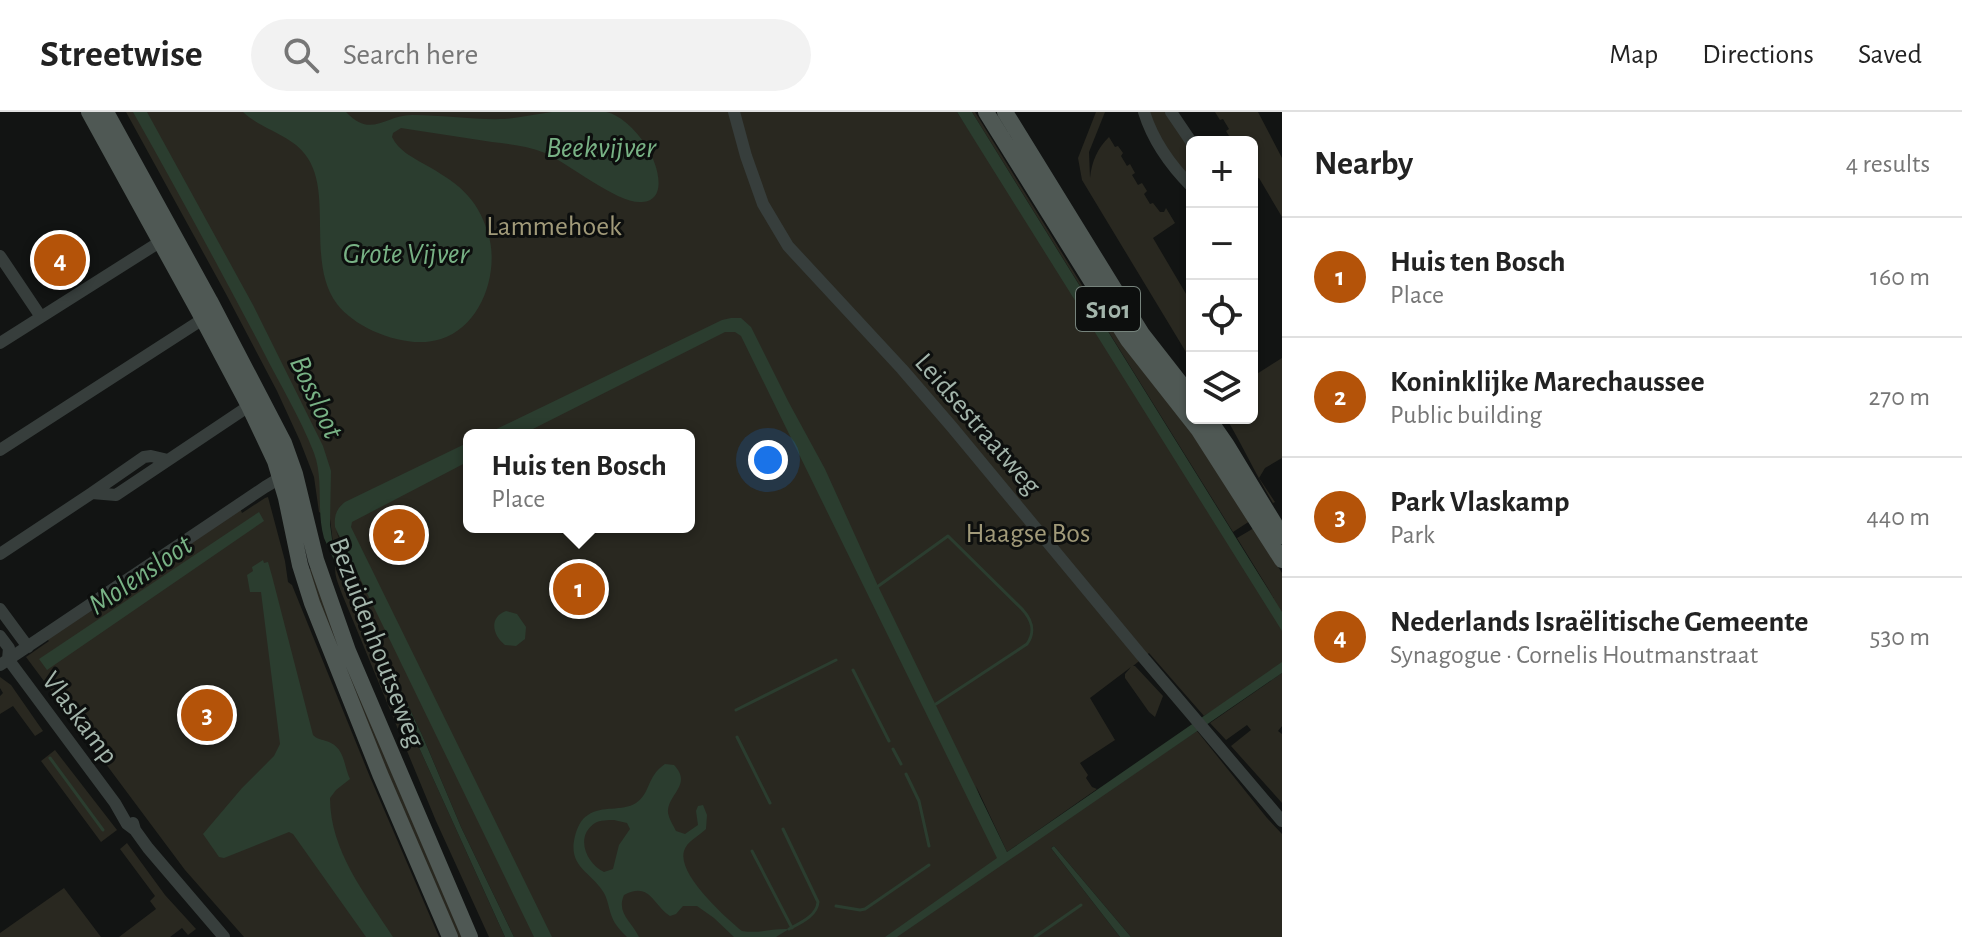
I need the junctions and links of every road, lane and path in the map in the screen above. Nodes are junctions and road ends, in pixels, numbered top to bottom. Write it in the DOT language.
graph roads {
  1 [pos="89,112"];
  2 [pos="106,112"];
  3 [pos="734,112"];
  4 [pos="986,112"];
  5 [pos="1005,112"];
  6 [pos="1144,112"];
  7 [pos="1171,112"];
  8 [pos="1187,136"];
  9 [pos="1186,181"];
  10 [pos="167,237"];
  11 [pos="0,256"];
  12 [pos="41,317"];
  13 [pos="203,319"];
  14 [pos="0,343"];
  15 [pos="1186,391"];
  16 [pos="249,406"];
  17 [pos="1212,424"];
  18 [pos="0,450"];
  19 [pos="288,476"];
  20 [pos="1282,536"];
  21 [pos="0,554"];
  22 [pos="1282,560"];
  23 [pos="0,609"];
  24 [pos="0,636"];
  25 [pos="28,647"];
  26 [pos="3,661"];
  27 [pos="1282,821"];
  28 [pos="224,937"];
  29 [pos="450,937"];
  30 [pos="470,937"];
  1 -- 10 [label="main road, Bezuidenhoutseweg"];
  2 -- 10 [label="main road, Bezuidenhoutseweg"];
  3 -- 27 [label="street, Leidsestraatweg"];
  4 -- 22 [label="main road, S101"];
  5 -- 15 [label="main road, S101"];
  6 -- 9 [label="street"];
  7 -- 8 [label="street"];
  10 -- 12 [label="street"];
  10 -- 13 [label="main road, Bezuidenhoutseweg"];
  10 -- 19 [label="main road, Bezuidenhoutseweg"];
  11 -- 12 [label="street"];
  12 -- 14 [label="street"];
  13 -- 16 [label="main road, Bezuidenhoutseweg"];
  13 -- 18 [label="street"];
  16 -- 19 [label="main road, Bezuidenhoutseweg"];
  16 -- 21 [label="street"];
  17 -- 20 [label="main road"];
  19 -- 25 [label="street"];
  19 -- 29 [label="main road, Bezuidenhoutseweg"];
  19 -- 30 [label="main road, Bezuidenhoutseweg"];
  23 -- 25 [label="street"];
  24 -- 26 [label="street, Vlaskamp"];
  25 -- 26 [label="street"];
  26 -- 28 [label="street, Vlaskamp"];
}
